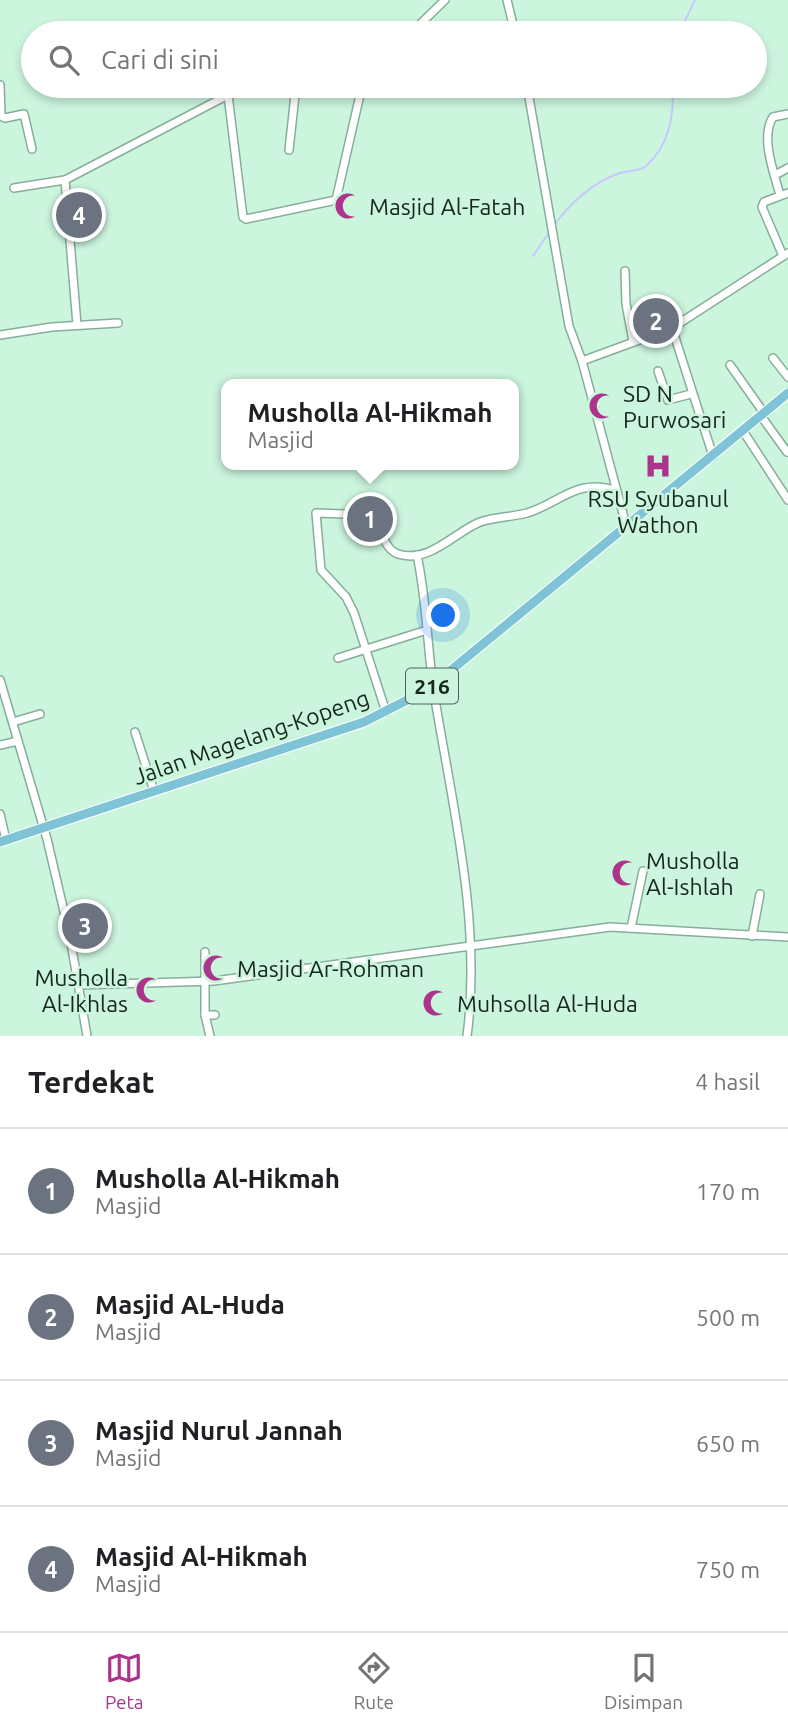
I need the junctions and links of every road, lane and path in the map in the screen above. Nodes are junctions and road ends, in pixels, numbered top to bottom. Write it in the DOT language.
graph roads {
  1 [pos="445,0"];
  2 [pos="506,0"];
  3 [pos="423,21"];
  4 [pos="512,21"];
  5 [pos="0,85"];
  6 [pos="222,98"];
  7 [pos="228,98"];
  8 [pos="295,98"];
  9 [pos="359,98"];
  10 [pos="529,98"];
  11 [pos="788,114"];
  12 [pos="32,149"];
  13 [pos="289,150"];
  14 [pos="788,168"];
  15 [pos="775,175"];
  16 [pos="65,180"];
  17 [pos="15,188"];
  18 [pos="784,194"];
  19 [pos="786,254"];
  20 [pos="625,271"];
  21 [pos="659,304"];
  22 [pos="118,323"];
  23 [pos="77,325"];
  24 [pos="670,329"];
  25 [pos="0,335"];
  26 [pos="633,341"];
  27 [pos="773,358"];
  28 [pos="582,361"];
  29 [pos="730,365"];
  30 [pos="659,371"];
  31 [pos="788,377"];
  32 [pos="691,394"];
  33 [pos="787,395"];
  34 [pos="762,415"];
  35 [pos="743,431"];
  36 [pos="787,452"];
  37 [pos="713,456"];
  38 [pos="617,491"];
  39 [pos="788,500"];
  40 [pos="626,525"];
  41 [pos="417,555"];
  42 [pos="427,630"];
  43 [pos="365,648"];
  44 [pos="338,658"];
  45 [pos="0,680"];
  46 [pos="433,686"];
  47 [pos="386,712"];
  48 [pos="40,714"];
  49 [pos="13,722"];
  50 [pos="135,732"];
  51 [pos="18,741"];
  52 [pos="0,745"];
  53 [pos="154,791"];
  54 [pos="0,814"];
  55 [pos="41,827"];
  56 [pos="3,841"];
  57 [pos="643,872"];
  58 [pos="760,894"];
  59 [pos="631,928"];
  60 [pos="752,936"];
  61 [pos="788,937"];
  62 [pos="470,945"];
  63 [pos="205,952"];
  64 [pos="205,981"];
  65 [pos="78,985"];
  66 [pos="205,1014"];
  67 [pos="215,1015"];
  68 [pos="87,1036"];
  69 [pos="210,1036"];
  70 [pos="467,1036"];
  1 -- 3 [label="street"];
  2 -- 4 [label="street"];
  5 -- 12 [label="street"];
  6 -- 16 [label="street"];
  7 -- 9 [label="street"];
  8 -- 13 [label="street"];
  10 -- 28 [label="street"];
  11 -- 15 [label="street"];
  14 -- 15 [label="street"];
  15 -- 18 [label="street"];
  16 -- 17 [label="street"];
  16 -- 23 [label="street"];
  18 -- 19 [label="street"];
  19 -- 24 [label="street"];
  20 -- 26 [label="street"];
  21 -- 24 [label="street"];
  22 -- 23 [label="street"];
  23 -- 25 [label="street"];
  24 -- 26 [label="street"];
  24 -- 32 [label="street"];
  26 -- 28 [label="street"];
  27 -- 31 [label="street"];
  28 -- 38 [label="street"];
  29 -- 34 [label="street"];
  30 -- 32 [label="street"];
  32 -- 37 [label="street"];
  33 -- 34 [label="main road, Jalan Magelang-Kopeng / 216"];
  34 -- 35 [label="main road, Jalan Magelang-Kopeng / 216"];
  34 -- 36 [label="street"];
  35 -- 37 [label="main road, Jalan Magelang-Kopeng / 216"];
  35 -- 39 [label="street"];
  37 -- 40 [label="main road, Jalan Magelang-Kopeng / 216"];
  38 -- 40 [label="street"];
  38 -- 41 [label="street"];
  40 -- 46 [label="main road, Jalan Magelang-Kopeng / 216"];
  41 -- 42 [label="street"];
  41 -- 43 [label="street"];
  42 -- 43 [label="street"];
  42 -- 46 [label="street"];
  43 -- 44 [label="street"];
  43 -- 47 [label="street"];
  45 -- 49 [label="street"];
  46 -- 47 [label="main road, Jalan Magelang-Kopeng / 216"];
  46 -- 62 [label="street"];
  47 -- 53 [label="main road, Jalan Magelang-Kopeng / 216"];
  48 -- 49 [label="street"];
  49 -- 51 [label="street"];
  50 -- 53 [label="street"];
  51 -- 52 [label="street"];
  51 -- 55 [label="street"];
  53 -- 55 [label="main road, Jalan Magelang-Kopeng / 216"];
  54 -- 56 [label="street"];
  55 -- 56 [label="main road, Jalan Magelang-Kopeng / 216"];
  55 -- 65 [label="street"];
  57 -- 59 [label="street"];
  58 -- 60 [label="street"];
  59 -- 60 [label="street"];
  59 -- 62 [label="street"];
  60 -- 61 [label="street"];
  62 -- 64 [label="street"];
  62 -- 70 [label="street"];
  63 -- 64 [label="street"];
  64 -- 65 [label="street"];
  64 -- 66 [label="street"];
  65 -- 68 [label="street"];
  66 -- 67 [label="street"];
  66 -- 69 [label="street"];
}
